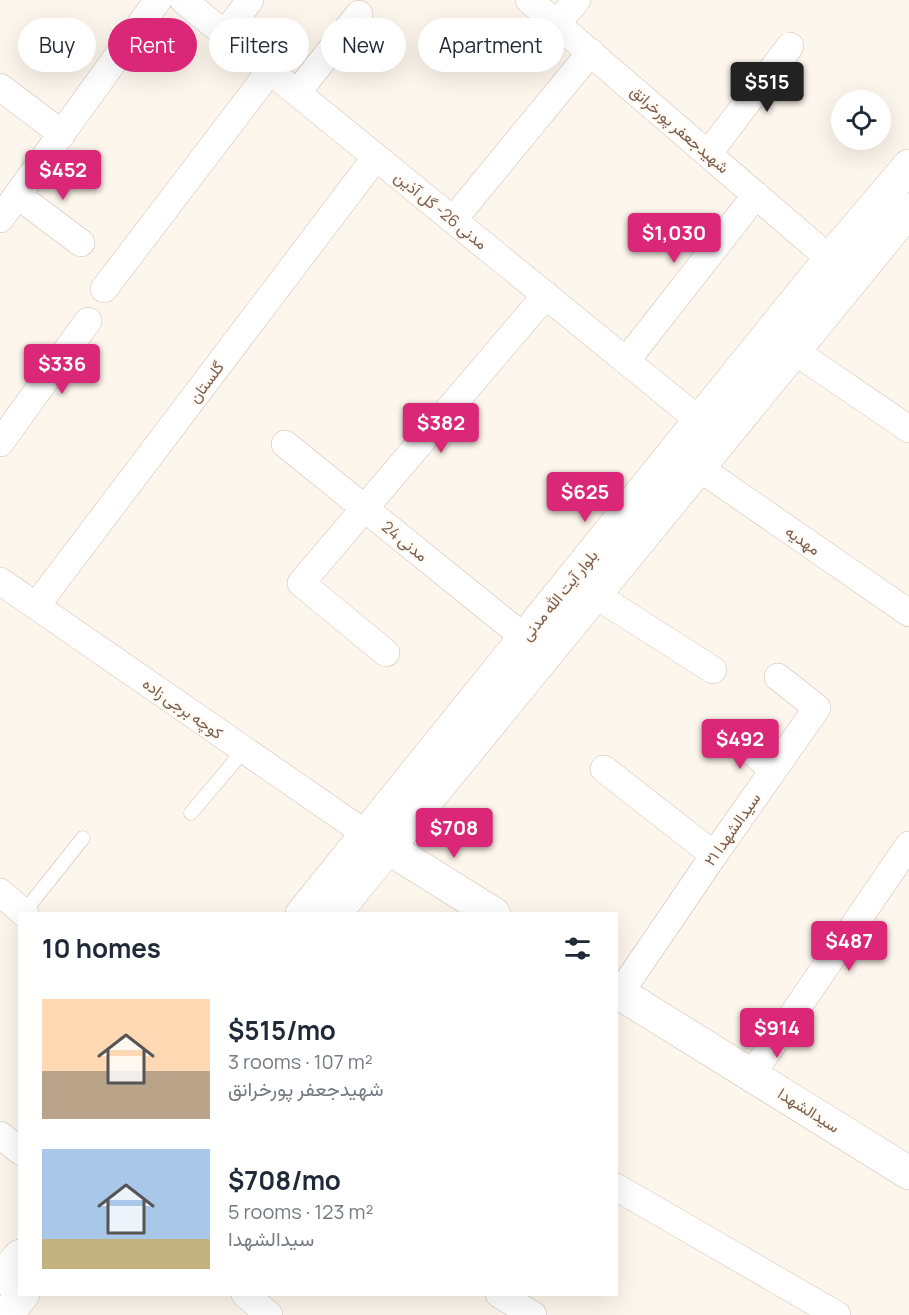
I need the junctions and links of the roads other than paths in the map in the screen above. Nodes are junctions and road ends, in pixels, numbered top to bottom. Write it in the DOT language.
graph roads {
  1 [pos="158,0"];
  2 [pos="183,0"];
  3 [pos="250,0"];
  4 [pos="529,0"];
  5 [pos="577,0"];
  6 [pos="359,14"];
  7 [pos="237,18"];
  8 [pos="549,18"];
  9 [pos="561,18"];
  10 [pos="209,21"];
  11 [pos="564,30"];
  12 [pos="790,46"];
  13 [pos="591,52"];
  14 [pos="269,72"];
  15 [pos="271,72"];
  16 [pos="0,87"];
  17 [pos="297,93"];
  18 [pos="62,134"];
  19 [pos="708,154"];
  20 [pos="376,158"];
  21 [pos="909,166"];
  22 [pos="17,195"];
  23 [pos="756,195"];
  24 [pos="908,214"];
  25 [pos="0,219"];
  26 [pos="453,220"];
  27 [pos="81,243"];
  28 [pos="830,259"];
  29 [pos="104,289"];
  30 [pos="546,295"];
  31 [pos="88,321"];
  32 [pos="793,350"];
  33 [pos="626,361"];
  34 [pos="700,421"];
  35 [pos="909,429"];
  36 [pos="0,443"];
  37 [pos="285,444"];
  38 [pos="698,467"];
  39 [pos="364,509"];
  40 [pos="0,581"];
  41 [pos="594,594"];
  42 [pos="36,606"];
  43 [pos="909,613"];
  44 [pos="525,638"];
  45 [pos="386,653"];
  46 [pos="712,670"];
  47 [pos="778,677"];
  48 [pos="738,738"];
  49 [pos="244,750"];
  50 [pos="604,769"];
  51 [pos="773,771"];
  52 [pos="191,813"];
  53 [pos="83,838"];
  54 [pos="377,841"];
  55 [pos="909,845"];
  56 [pos="714,855"];
  57 [pos="0,892"];
  58 [pos="24,912"];
  59 [pos="26,912"];
  60 [pos="304,912"];
  61 [pos="334,912"];
  62 [pos="491,912"];
  63 [pos="618,992"];
  64 [pos="752,1074"];
  65 [pos="0,1135"];
  66 [pos="18,1149"];
  67 [pos="909,1173"];
  68 [pos="618,1188"];
  69 [pos="18,1258"];
  70 [pos="0,1278"];
  71 [pos="21,1296"];
  72 [pos="246,1296"];
  73 [pos="502,1296"];
  74 [pos="6,1315"];
  75 [pos="269,1315"];
  76 [pos="533,1315"];
  77 [pos="837,1315"];
  1 -- 18 [label="street"];
  2 -- 10 [label="street, مدنی 26- گل آذین"];
  3 -- 7 [label="street"];
  4 -- 8 [label="street, شهیدجعفر پورخرانق"];
  5 -- 9 [label="street"];
  6 -- 17 [label="street"];
  11 -- 13 [label="street, شهیدجعفر پورخرانق"];
  12 -- 19 [label="street"];
  13 -- 19 [label="street, شهیدجعفر پورخرانق"];
  13 -- 26 [label="street"];
  14 -- 29 [label="street"];
  15 -- 17 [label="street, مدنی 26- گل آذین"];
  16 -- 18 [label="street"];
  17 -- 20 [label="street, مدنی 26- گل آذین"];
  18 -- 22 [label="street"];
  19 -- 23 [label="street, شهیدجعفر پورخرانق"];
  20 -- 26 [label="street, مدنی 26- گل آذین"];
  20 -- 42 [label="street, گلستان"];
  21 -- 28 [label="main road, بلوار آیت الله مدنی"];
  22 -- 25 [label="street"];
  22 -- 27 [label="street"];
  23 -- 28 [label="street, شهیدجعفر پورخرانق"];
  23 -- 33 [label="street"];
  24 -- 32 [label="main road, بلوار آیت الله مدنی"];
  26 -- 30 [label="street, مدنی 26- گل آذین"];
  28 -- 34 [label="main road, بلوار آیت الله مدنی"];
  30 -- 33 [label="street, مدنی 26- گل آذین"];
  30 -- 39 [label="street"];
  31 -- 36 [label="street"];
  32 -- 35 [label="street"];
  32 -- 38 [label="main road, بلوار آیت الله مدنی"];
  33 -- 34 [label="street, مدنی 26- گل آذین"];
  34 -- 44 [label="main road, بلوار آیت الله مدنی"];
  37 -- 39 [label="street, مدنی 24"];
  38 -- 41 [label="main road, بلوار آیت الله مدنی"];
  38 -- 43 [label="street, مهدیه"];
  39 -- 44 [label="street, مدنی 24"];
  39 -- 45 [label="street"];
  40 -- 42 [label="street, کوچه برجى زاده"];
  41 -- 46 [label="street"];
  41 -- 54 [label="main road, بلوار آیت الله مدنی"];
  42 -- 49 [label="street, کوچه برجى زاده"];
  44 -- 54 [label="main road, بلوار آیت الله مدنی"];
  47 -- 51 [label="street, سیدالشهدا ۲۱"];
  48 -- 51 [label="street"];
  49 -- 52 [label="lane"];
  49 -- 54 [label="street, کوچه برجى زاده"];
  50 -- 56 [label="street"];
  51 -- 56 [label="street, سیدالشهدا ۲۱"];
  53 -- 59 [label="lane"];
  54 -- 60 [label="main road, بلوار آیت الله مدنی"];
  54 -- 61 [label="main road, بلوار آیت الله مدنی"];
  54 -- 62 [label="main road"];
  55 -- 64 [label="street"];
  56 -- 63 [label="street, سیدالشهدا ۲۱"];
  57 -- 58 [label="street"];
  63 -- 64 [label="main road, سیدالشهدا"];
  64 -- 67 [label="main road, سیدالشهدا"];
  65 -- 66 [label="street"];
  68 -- 77 [label="street"];
  69 -- 70 [label="main road"];
  71 -- 74 [label="main road"];
  72 -- 75 [label="street"];
  73 -- 76 [label="street"];
}
